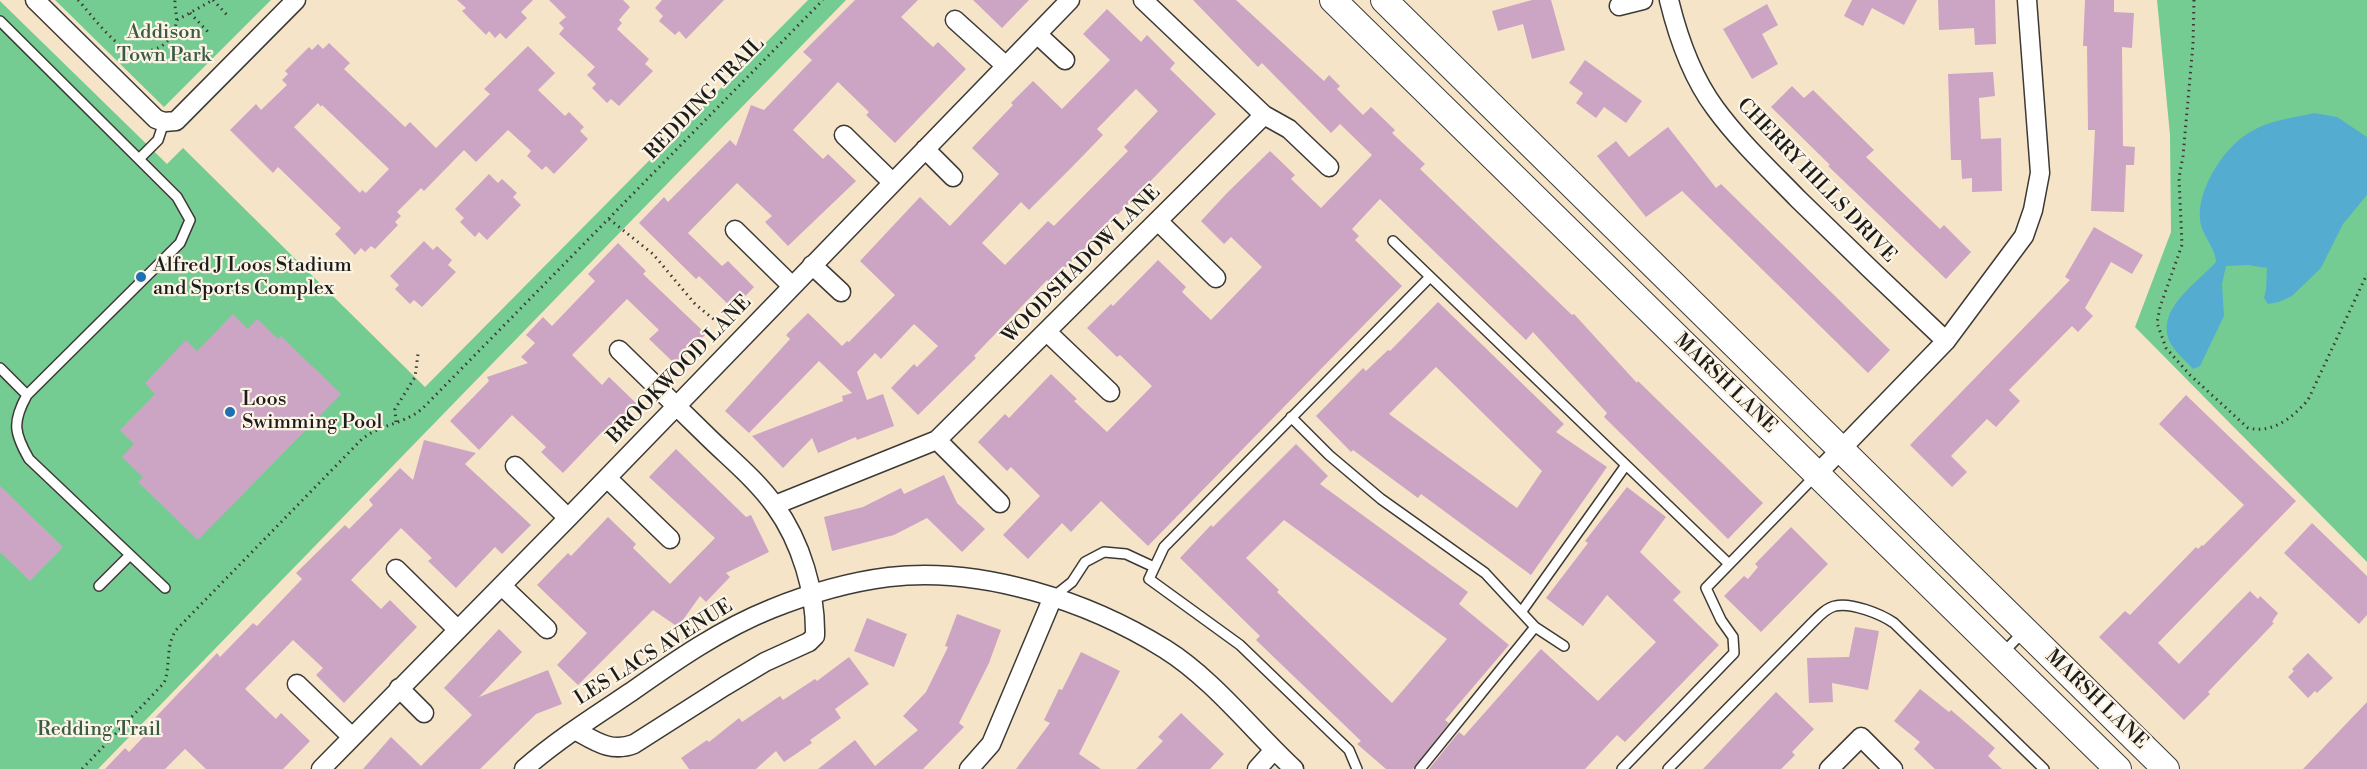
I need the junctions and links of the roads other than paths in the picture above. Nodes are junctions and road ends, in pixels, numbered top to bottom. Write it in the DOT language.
graph roads {
  1 [pos="35,0"];
  2 [pos="296,0"];
  3 [pos="1070,0"];
  4 [pos="1143,0"];
  5 [pos="1333,0"];
  6 [pos="1384,0"];
  7 [pos="1643,0"];
  8 [pos="1669,0"];
  9 [pos="2027,0"];
  10 [pos="1619,6"];
  11 [pos="956,20"];
  12 [pos="0,21"];
  13 [pos="1037,34"];
  14 [pos="1065,60"];
  15 [pos="1006,66"];
  16 [pos="1264,115"];
  17 [pos="164,122"];
  18 [pos="844,135"];
  19 [pos="925,149"];
  20 [pos="139,159"];
  21 [pos="1329,167"];
  22 [pos="953,177"];
  23 [pos="892,182"];
  24 [pos="1159,222"];
  25 [pos="735,230"];
  26 [pos="1394,242"];
  27 [pos="812,265"];
  28 [pos="1430,277"];
  29 [pos="1216,278"];
  30 [pos="792,286"];
  31 [pos="841,292"];
  32 [pos="1047,333"];
  33 [pos="1946,341"];
  34 [pos="620,350"];
  35 [pos="0,368"];
  36 [pos="1110,392"];
  37 [pos="27,395"];
  38 [pos="676,406"];
  39 [pos="1291,417"];
  40 [pos="937,440"];
  41 [pos="1842,448"];
  42 [pos="1626,465"];
  43 [pos="515,466"];
  44 [pos="1817,474"];
  45 [pos="607,478"];
  46 [pos="1000,503"];
  47 [pos="775,505"];
  48 [pos="568,518"];
  49 [pos="670,539"];
  50 [pos="130,555"];
  51 [pos="1729,564"];
  52 [pos="1154,567"];
  53 [pos="396,569"];
  54 [pos="99,586"];
  55 [pos="502,586"];
  56 [pos="165,588"];
  57 [pos="811,594"];
  58 [pos="1053,597"];
  59 [pos="1522,611"];
  60 [pos="1535,627"];
  61 [pos="547,629"];
  62 [pos="458,630"];
  63 [pos="2024,630"];
  64 [pos="1564,646"];
  65 [pos="2002,654"];
  66 [pos="297,684"];
  67 [pos="399,688"];
  68 [pos="424,712"];
  69 [pos="575,730"];
  70 [pos="352,737"];
  71 [pos="1274,750"];
  72 [pos="321,769"];
  73 [pos="524,769"];
  74 [pos="969,769"];
  75 [pos="1257,769"];
  76 [pos="1294,769"];
  77 [pos="1357,769"];
  78 [pos="1420,769"];
  79 [pos="1622,769"];
  80 [pos="1668,769"];
  81 [pos="1829,769"];
  82 [pos="1893,769"];
  83 [pos="2044,769"];
  84 [pos="2118,769"];
  85 [pos="2166,769"];
  1 -- 17 [label="street"];
  2 -- 17 [label="street"];
  3 -- 13 [label="street, BROOKWOOD LANE"];
  4 -- 16 [label="street"];
  5 -- 44 [label="main road, MARSH LANE"];
  6 -- 41 [label="main road, MARSH LANE"];
  7 -- 10 [label="street"];
  8 -- 33 [label="street, CHERRY HILLS DRIVE"];
  9 -- 33 [label="street"];
  11 -- 15 [label="street"];
  12 -- 20 [label="lane"];
  13 -- 14 [label="street"];
  13 -- 15 [label="street, BROOKWOOD LANE"];
  15 -- 19 [label="street, BROOKWOOD LANE"];
  16 -- 21 [label="street"];
  16 -- 24 [label="street, WOODSHADOW LANE"];
  17 -- 20 [label="lane"];
  18 -- 23 [label="street"];
  19 -- 22 [label="street"];
  19 -- 23 [label="street, BROOKWOOD LANE"];
  20 -- 37 [label="lane"];
  23 -- 27 [label="street, BROOKWOOD LANE"];
  24 -- 29 [label="street"];
  24 -- 32 [label="street, WOODSHADOW LANE"];
  25 -- 30 [label="street"];
  26 -- 28 [label="lane"];
  27 -- 30 [label="street, BROOKWOOD LANE"];
  27 -- 31 [label="street"];
  28 -- 39 [label="lane"];
  28 -- 42 [label="lane"];
  30 -- 38 [label="street, BROOKWOOD LANE"];
  32 -- 36 [label="street"];
  32 -- 40 [label="street, WOODSHADOW LANE"];
  33 -- 41 [label="street"];
  34 -- 38 [label="street"];
  35 -- 37 [label="lane"];
  37 -- 50 [label="lane"];
  38 -- 45 [label="street, BROOKWOOD LANE"];
  38 -- 47 [label="street"];
  39 -- 52 [label="lane"];
  39 -- 59 [label="lane"];
  40 -- 46 [label="street"];
  40 -- 47 [label="street, WOODSHADOW LANE"];
  41 -- 44 [label="street"];
  41 -- 63 [label="main road, MARSH LANE"];
  42 -- 51 [label="lane"];
  42 -- 59 [label="lane"];
  43 -- 48 [label="street"];
  44 -- 51 [label="lane"];
  44 -- 65 [label="main road, MARSH LANE"];
  45 -- 48 [label="street, BROOKWOOD LANE"];
  45 -- 49 [label="street"];
  47 -- 57 [label="street"];
  48 -- 55 [label="street, BROOKWOOD LANE"];
  50 -- 54 [label="lane"];
  50 -- 56 [label="lane"];
  51 -- 79 [label="lane"];
  52 -- 58 [label="lane"];
  52 -- 77 [label="lane"];
  53 -- 62 [label="street"];
  55 -- 61 [label="street"];
  55 -- 62 [label="street, BROOKWOOD LANE"];
  57 -- 58 [label="street, LES LACS AVENUE"];
  57 -- 69 [label="street, LES LACS AVENUE"];
  57 -- 69 [label="street"];
  58 -- 71 [label="street, LES LACS AVENUE"];
  58 -- 74 [label="street"];
  59 -- 60 [label="lane"];
  60 -- 64 [label="lane"];
  60 -- 78 [label="lane"];
  62 -- 67 [label="street, BROOKWOOD LANE"];
  63 -- 65 [label="lane"];
  63 -- 85 [label="main road, MARSH LANE"];
  65 -- 84 [label="main road, MARSH LANE"];
  66 -- 70 [label="street"];
  67 -- 68 [label="street"];
  67 -- 70 [label="street, BROOKWOOD LANE"];
  69 -- 73 [label="street, LES LACS AVENUE"];
  70 -- 72 [label="street, BROOKWOOD LANE"];
  71 -- 75 [label="street"];
  71 -- 76 [label="street, LES LACS AVENUE"];
  80 -- 83 [label="lane"];
  81 -- 82 [label="street"];
}
